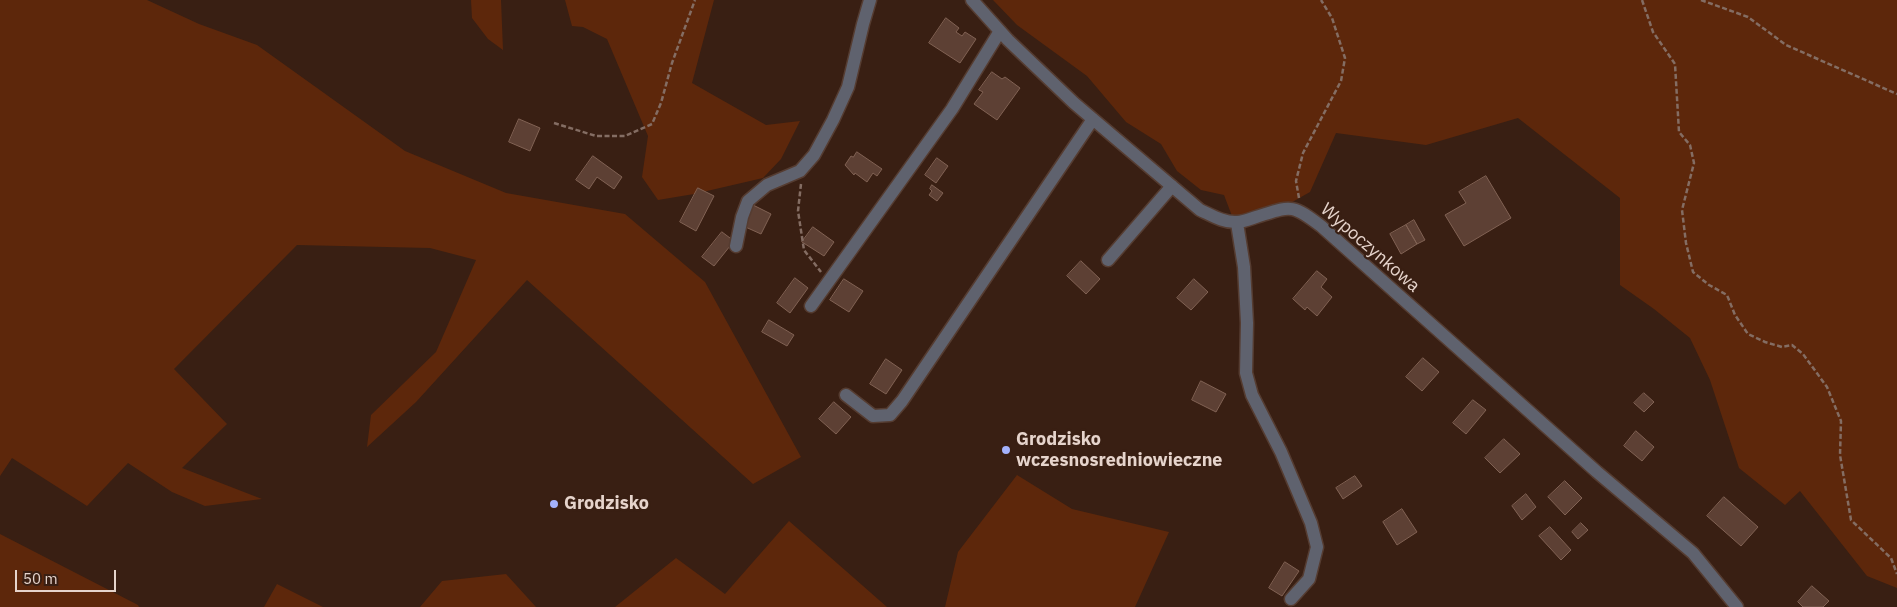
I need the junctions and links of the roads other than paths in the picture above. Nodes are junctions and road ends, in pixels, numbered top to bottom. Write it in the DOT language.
graph roads {
  1 [pos="870,0"];
  2 [pos="972,0"];
  3 [pos="1000,31"];
  4 [pos="1093,119"];
  5 [pos="1172,186"];
  6 [pos="1238,222"];
  7 [pos="736,246"];
  8 [pos="1108,260"];
  9 [pos="811,306"];
  10 [pos="846,395"];
  11 [pos="1291,599"];
  12 [pos="1737,607"];
  1 -- 7 [label="street"];
  2 -- 3 [label="street, Wypoczynkowa"];
  3 -- 4 [label="street, Wypoczynkowa"];
  3 -- 9 [label="street"];
  4 -- 5 [label="street, Wypoczynkowa"];
  4 -- 10 [label="street"];
  5 -- 6 [label="street, Wypoczynkowa"];
  5 -- 8 [label="street"];
  6 -- 11 [label="street"];
  6 -- 12 [label="street, Wypoczynkowa"];
}
